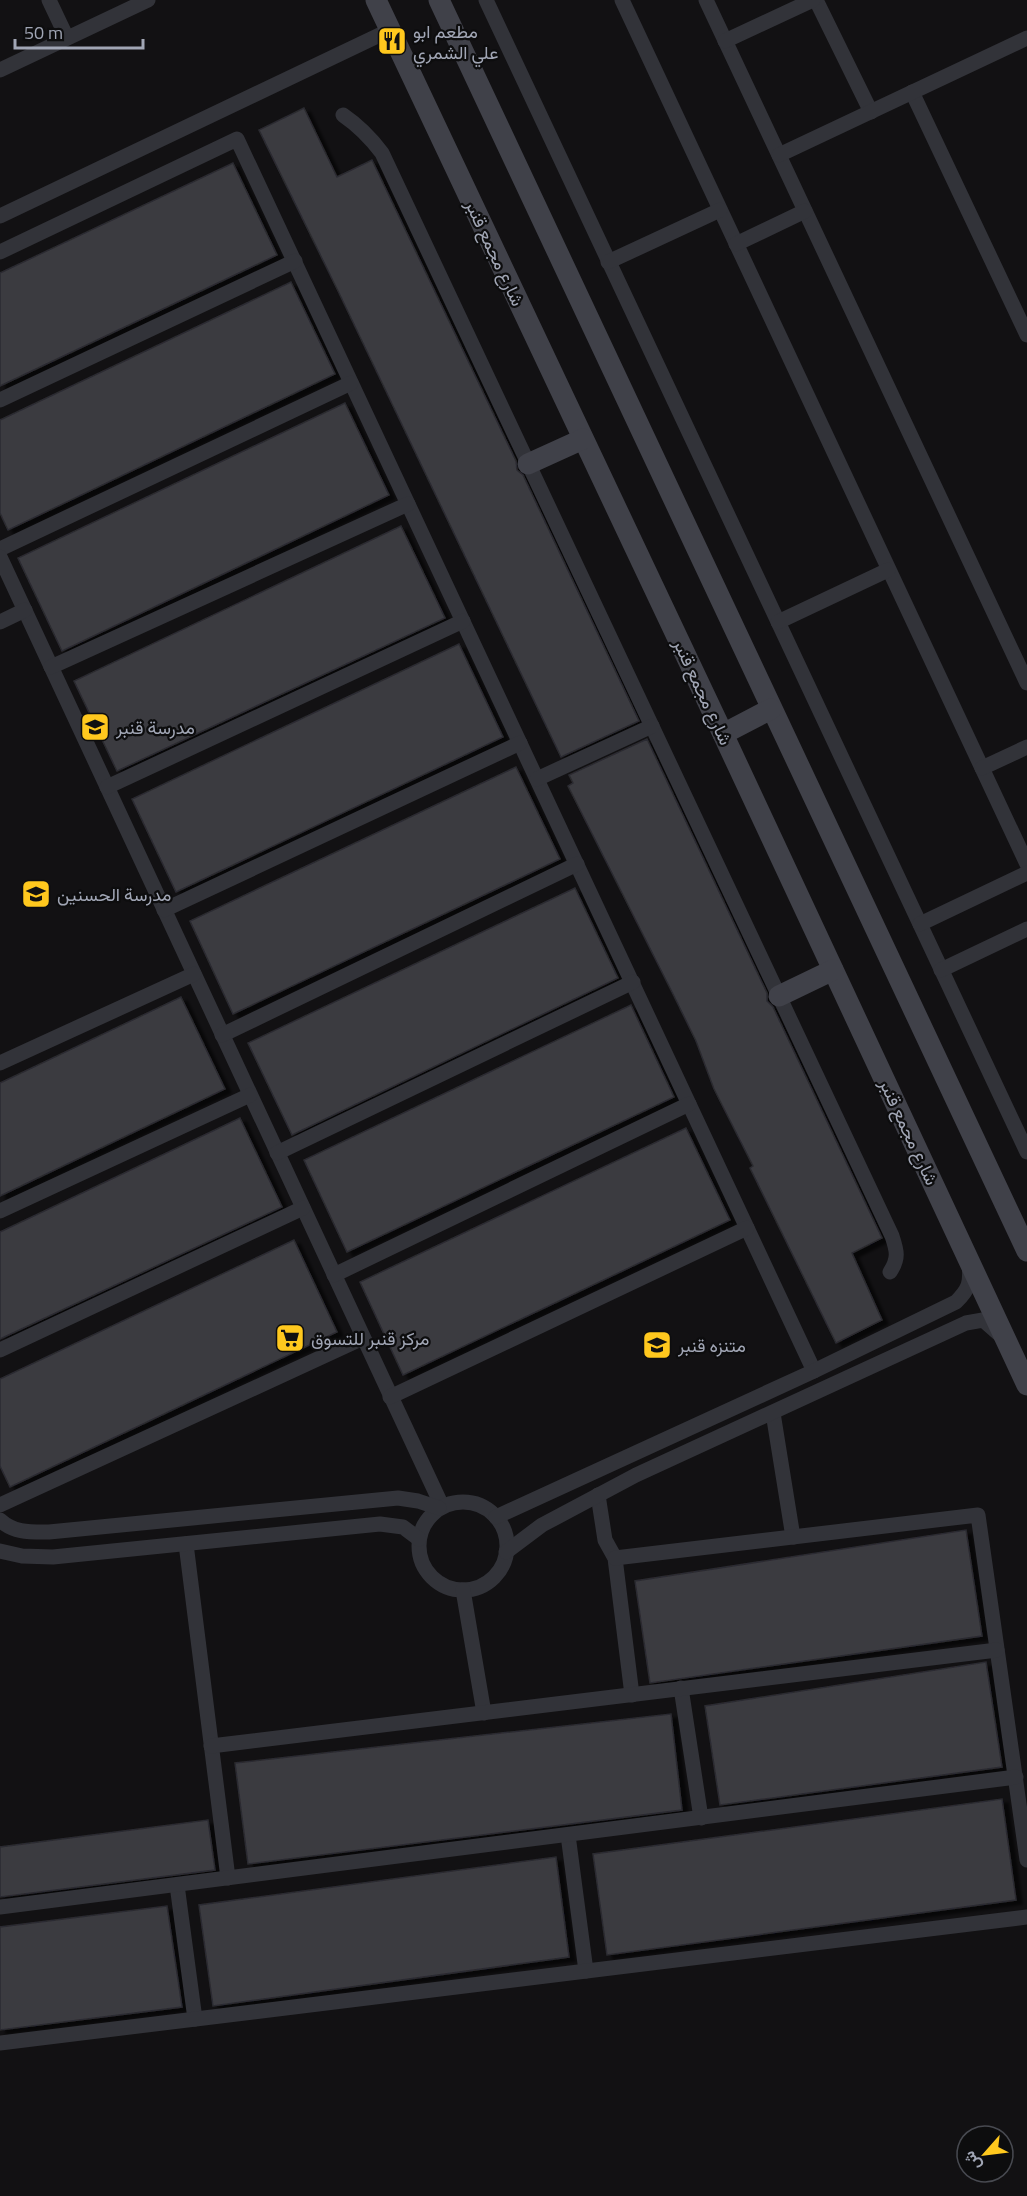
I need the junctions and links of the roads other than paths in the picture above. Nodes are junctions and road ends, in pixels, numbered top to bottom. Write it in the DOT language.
graph roads {
  1 [pos="49,0"];
  2 [pos="148,0"];
  3 [pos="376,0"];
  4 [pos="382,0"];
  5 [pos="486,0"];
  6 [pos="622,0"];
  7 [pos="706,0"];
  8 [pos="814,0"];
  9 [pos="441,1"];
  10 [pos="388,26"];
  11 [pos="67,38"];
  12 [pos="1027,38"];
  13 [pos="725,41"];
  14 [pos="0,70"];
  15 [pos="912,92"];
  16 [pos="871,112"];
  17 [pos="343,115"];
  18 [pos="779,155"];
  19 [pos="720,210"];
  20 [pos="2,211"];
  21 [pos="805,211"];
  22 [pos="736,244"];
  23 [pos="0,252"];
  24 [pos="295,261"];
  25 [pos="608,262"];
  26 [pos="1027,335"];
  27 [pos="351,383"];
  28 [pos="0,400"];
  29 [pos="583,439"];
  30 [pos="528,464"];
  31 [pos="408,504"];
  32 [pos="0,549"];
  33 [pos="0,557"];
  34 [pos="888,570"];
  35 [pos="25,610"];
  36 [pos="463,621"];
  37 [pos="0,622"];
  38 [pos="778,622"];
  39 [pos="51,667"];
  40 [pos="1027,683"];
  41 [pos="771,709"];
  42 [pos="652,726"];
  43 [pos="723,734"];
  44 [pos="520,743"];
  45 [pos="1027,747"];
  46 [pos="982,768"];
  47 [pos="537,779"];
  48 [pos="107,787"];
  49 [pos="577,864"];
  50 [pos="1027,864"];
  51 [pos="1027,873"];
  52 [pos="164,910"];
  53 [pos="920,924"];
  54 [pos="1027,929"];
  55 [pos="833,970"];
  56 [pos="941,970"];
  57 [pos="194,974"];
  58 [pos="633,982"];
  59 [pos="779,996"];
  60 [pos="222,1035"];
  61 [pos="0,1063"];
  62 [pos="250,1095"];
  63 [pos="689,1104"];
  64 [pos="1027,1152"];
  65 [pos="277,1153"];
  66 [pos="303,1208"];
  67 [pos="0,1211"];
  68 [pos="747,1228"];
  69 [pos="1027,1251"];
  70 [pos="969,1261"];
  71 [pos="890,1272"];
  72 [pos="334,1275"];
  73 [pos="363,1338"];
  74 [pos="1006,1342"];
  75 [pos="0,1350"];
  76 [pos="814,1371"];
  77 [pos="1027,1385"];
  78 [pos="390,1396"];
  79 [pos="772,1413"];
  80 [pos="697,1425"];
  81 [pos="706,1443"];
  82 [pos="598,1495"];
  83 [pos="0,1505"];
  84 [pos="440,1507"];
  85 [pos="496,1517"];
  86 [pos="0,1520"];
  87 [pos="49,1532"];
  88 [pos="793,1537"];
  89 [pos="419,1539"];
  90 [pos="186,1544"];
  91 [pos="0,1551"];
  92 [pos="506,1552"];
  93 [pos="52,1557"];
  94 [pos="615,1558"];
  95 [pos="463,1590"];
  96 [pos="997,1650"];
  97 [pos="681,1689"];
  98 [pos="632,1695"];
  99 [pos="484,1713"];
  100 [pos="211,1746"];
  101 [pos="1016,1777"];
  102 [pos="700,1818"];
  103 [pos="568,1835"];
  104 [pos="1027,1860"];
  105 [pos="228,1878"];
  106 [pos="177,1885"];
  107 [pos="0,1907"];
  108 [pos="1027,1917"];
  109 [pos="586,1971"];
  110 [pos="195,2019"];
  111 [pos="0,2043"];
  1 -- 11 [label="street"];
  2 -- 11 [label="street"];
  3 -- 10 [label="main road, شارع مجمع قنبر"];
  4 -- 10 [label="main road"];
  5 -- 25 [label="street"];
  6 -- 19 [label="street"];
  7 -- 13 [label="street"];
  8 -- 13 [label="street"];
  8 -- 16 [label="street"];
  9 -- 41 [label="main road"];
  10 -- 20 [label="street"];
  10 -- 29 [label="main road, شارع مجمع قنبر"];
  11 -- 14 [label="street"];
  12 -- 15 [label="street"];
  13 -- 18 [label="street"];
  15 -- 16 [label="street"];
  15 -- 26 [label="street"];
  16 -- 18 [label="street"];
  17 -- 30 [label="street"];
  18 -- 21 [label="street"];
  19 -- 22 [label="street"];
  19 -- 25 [label="street"];
  21 -- 22 [label="street"];
  21 -- 40 [label="street"];
  22 -- 34 [label="street"];
  23 -- 24 [label="street"];
  24 -- 27 [label="street"];
  24 -- 28 [label="street"];
  25 -- 38 [label="street"];
  27 -- 31 [label="street"];
  27 -- 32 [label="street"];
  29 -- 30 [label="main road"];
  29 -- 43 [label="main road, شارع مجمع قنبر"];
  30 -- 42 [label="street"];
  31 -- 36 [label="street"];
  31 -- 39 [label="street"];
  33 -- 35 [label="street"];
  34 -- 38 [label="street"];
  34 -- 46 [label="street"];
  35 -- 37 [label="street"];
  35 -- 39 [label="street"];
  36 -- 44 [label="street"];
  36 -- 48 [label="street"];
  38 -- 53 [label="street"];
  39 -- 48 [label="street"];
  41 -- 43 [label="main road"];
  41 -- 69 [label="main road"];
  42 -- 47 [label="street"];
  42 -- 59 [label="street"];
  43 -- 55 [label="main road, شارع مجمع قنبر"];
  44 -- 47 [label="street"];
  44 -- 52 [label="street"];
  45 -- 46 [label="street"];
  46 -- 50 [label="street"];
  47 -- 49 [label="street"];
  48 -- 52 [label="street"];
  49 -- 58 [label="street"];
  49 -- 60 [label="street"];
  51 -- 53 [label="street"];
  52 -- 57 [label="street"];
  53 -- 56 [label="street"];
  54 -- 56 [label="street"];
  55 -- 59 [label="main road"];
  55 -- 70 [label="main road, شارع مجمع قنبر"];
  56 -- 64 [label="street"];
  57 -- 60 [label="street"];
  57 -- 61 [label="street"];
  58 -- 63 [label="street"];
  58 -- 65 [label="street"];
  59 -- 71 [label="street"];
  60 -- 62 [label="street"];
  62 -- 65 [label="street"];
  62 -- 67 [label="street"];
  63 -- 68 [label="street"];
  63 -- 72 [label="street"];
  65 -- 66 [label="street"];
  66 -- 72 [label="street"];
  66 -- 75 [label="street"];
  68 -- 76 [label="street"];
  68 -- 78 [label="street"];
  70 -- 74 [label="main road, شارع مجمع قنبر"];
  70 -- 76 [label="street"];
  72 -- 73 [label="street"];
  73 -- 78 [label="street"];
  73 -- 83 [label="street"];
  74 -- 77 [label="main road, شارع مجمع قنبر"];
  74 -- 79 [label="street"];
  76 -- 80 [label="street"];
  78 -- 84 [label="street"];
  79 -- 81 [label="street"];
  79 -- 88 [label="street"];
  80 -- 81 [label="street"];
  80 -- 85 [label="street"];
  81 -- 82 [label="street"];
  82 -- 92 [label="street"];
  82 -- 94 [label="street"];
  84 -- 85 [label="street"];
  84 -- 87 [label="street"];
  84 -- 89 [label="street"];
  85 -- 92 [label="street"];
  86 -- 87 [label="street"];
  87 -- 93 [label="street"];
  88 -- 94 [label="street"];
  88 -- 96 [label="street"];
  89 -- 90 [label="street"];
  89 -- 95 [label="street"];
  90 -- 93 [label="street"];
  90 -- 100 [label="street"];
  91 -- 93 [label="street"];
  92 -- 95 [label="street"];
  94 -- 98 [label="street"];
  95 -- 99 [label="street"];
  96 -- 97 [label="street"];
  96 -- 101 [label="street"];
  97 -- 98 [label="street"];
  97 -- 102 [label="street"];
  98 -- 99 [label="street"];
  99 -- 100 [label="street"];
  100 -- 105 [label="street"];
  101 -- 102 [label="street"];
  101 -- 104 [label="street"];
  102 -- 103 [label="street"];
  103 -- 105 [label="street"];
  103 -- 109 [label="street"];
  105 -- 106 [label="street"];
  106 -- 107 [label="street"];
  106 -- 110 [label="street"];
  108 -- 109 [label="street"];
  109 -- 110 [label="street"];
  110 -- 111 [label="street"];
}
